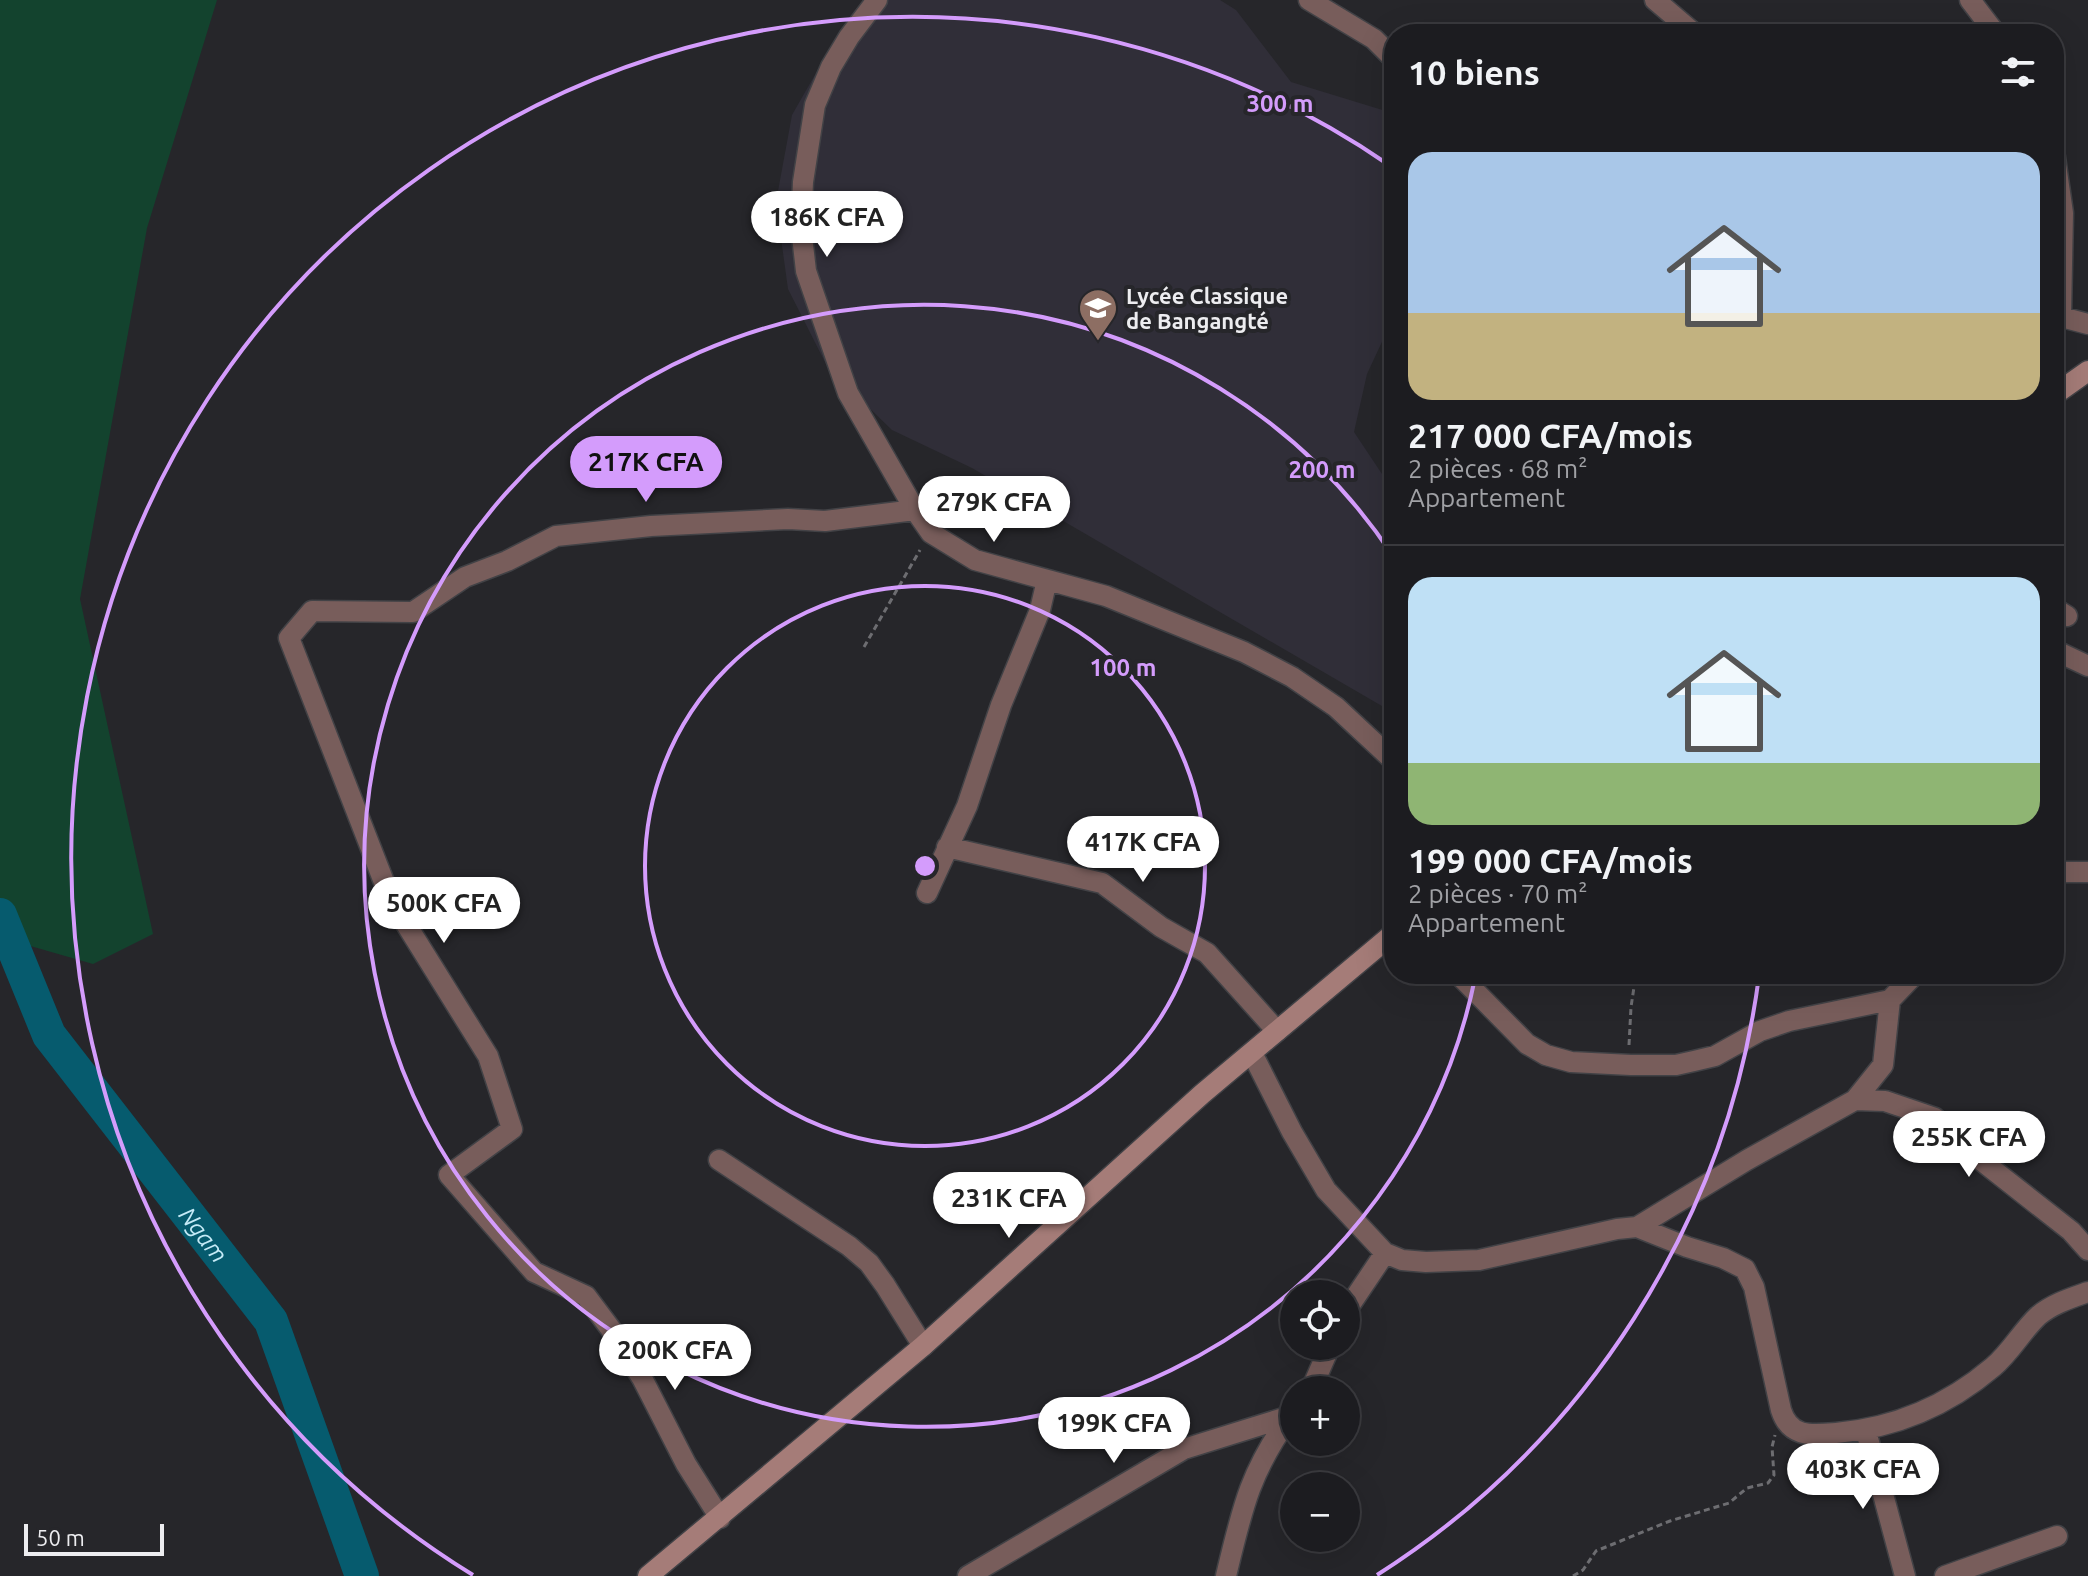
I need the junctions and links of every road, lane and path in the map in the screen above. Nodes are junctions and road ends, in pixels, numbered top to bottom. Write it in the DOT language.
graph roads {
  1 [pos="877,0"];
  2 [pos="1309,0"];
  3 [pos="1655,0"];
  4 [pos="1970,0"];
  5 [pos="1683,24"];
  6 [pos="1988,24"];
  7 [pos="1384,49"];
  8 [pos="2064,317"];
  9 [pos="2088,324"];
  10 [pos="2088,371"];
  11 [pos="2064,388"];
  12 [pos="915,510"];
  13 [pos="931,533"];
  14 [pos="1047,580"];
  15 [pos="864,647"];
  16 [pos="2064,655"];
  17 [pos="2088,666"];
  18 [pos="1384,752"];
  19 [pos="947,847"];
  20 [pos="2064,872"];
  21 [pos="2088,872"];
  22 [pos="927,893"];
  23 [pos="1384,941"];
  24 [pos="1468,984"];
  25 [pos="1634,984"];
  26 [pos="1905,984"];
  27 [pos="1890,1000"];
  28 [pos="1277,1031"];
  29 [pos="1252,1053"];
  30 [pos="1631,1065"];
  31 [pos="1883,1065"];
  32 [pos="1855,1100"];
  33 [pos="1885,1101"];
  34 [pos="719,1160"];
  35 [pos="1637,1227"];
  36 [pos="2088,1250"];
  37 [pos="1385,1253"];
  38 [pos="1360,1290"];
  39 [pos="2088,1292"];
  40 [pos="923,1346"];
  41 [pos="1280,1418"];
  42 [pos="1784,1418"];
  43 [pos="1866,1431"];
  44 [pos="1280,1432"];
  45 [pos="720,1518"];
  46 [pos="2057,1536"];
  47 [pos="648,1576"];
  48 [pos="968,1576"];
  49 [pos="1226,1576"];
  50 [pos="1573,1576"];
  51 [pos="1905,1576"];
  52 [pos="1945,1576"];
  1 -- 12 [label="street"];
  2 -- 7 [label="street"];
  3 -- 5 [label="street"];
  4 -- 6 [label="street"];
  8 -- 9 [label="street"];
  10 -- 11 [label="street"];
  12 -- 13 [label="street"];
  12 -- 45 [label="street"];
  13 -- 14 [label="street"];
  13 -- 15 [label="path"];
  14 -- 18 [label="street"];
  14 -- 19 [label="street"];
  16 -- 17 [label="street"];
  19 -- 22 [label="street"];
  19 -- 28 [label="street"];
  20 -- 21 [label="street"];
  23 -- 28 [label="street"];
  24 -- 30 [label="street"];
  25 -- 30 [label="path"];
  26 -- 27 [label="street"];
  27 -- 30 [label="street"];
  27 -- 31 [label="street"];
  28 -- 29 [label="street"];
  29 -- 37 [label="street"];
  29 -- 40 [label="street"];
  31 -- 32 [label="street"];
  31 -- 33 [label="street"];
  32 -- 33 [label="street"];
  32 -- 35 [label="street"];
  33 -- 36 [label="street"];
  34 -- 40 [label="street"];
  35 -- 37 [label="street"];
  35 -- 42 [label="street"];
  37 -- 38 [label="street"];
  39 -- 43 [label="street"];
  40 -- 45 [label="street"];
  41 -- 48 [label="street"];
  42 -- 43 [label="street"];
  42 -- 50 [label="path"];
  43 -- 51 [label="street"];
  44 -- 49 [label="street"];
  45 -- 47 [label="street"];
  46 -- 52 [label="street"];
}
